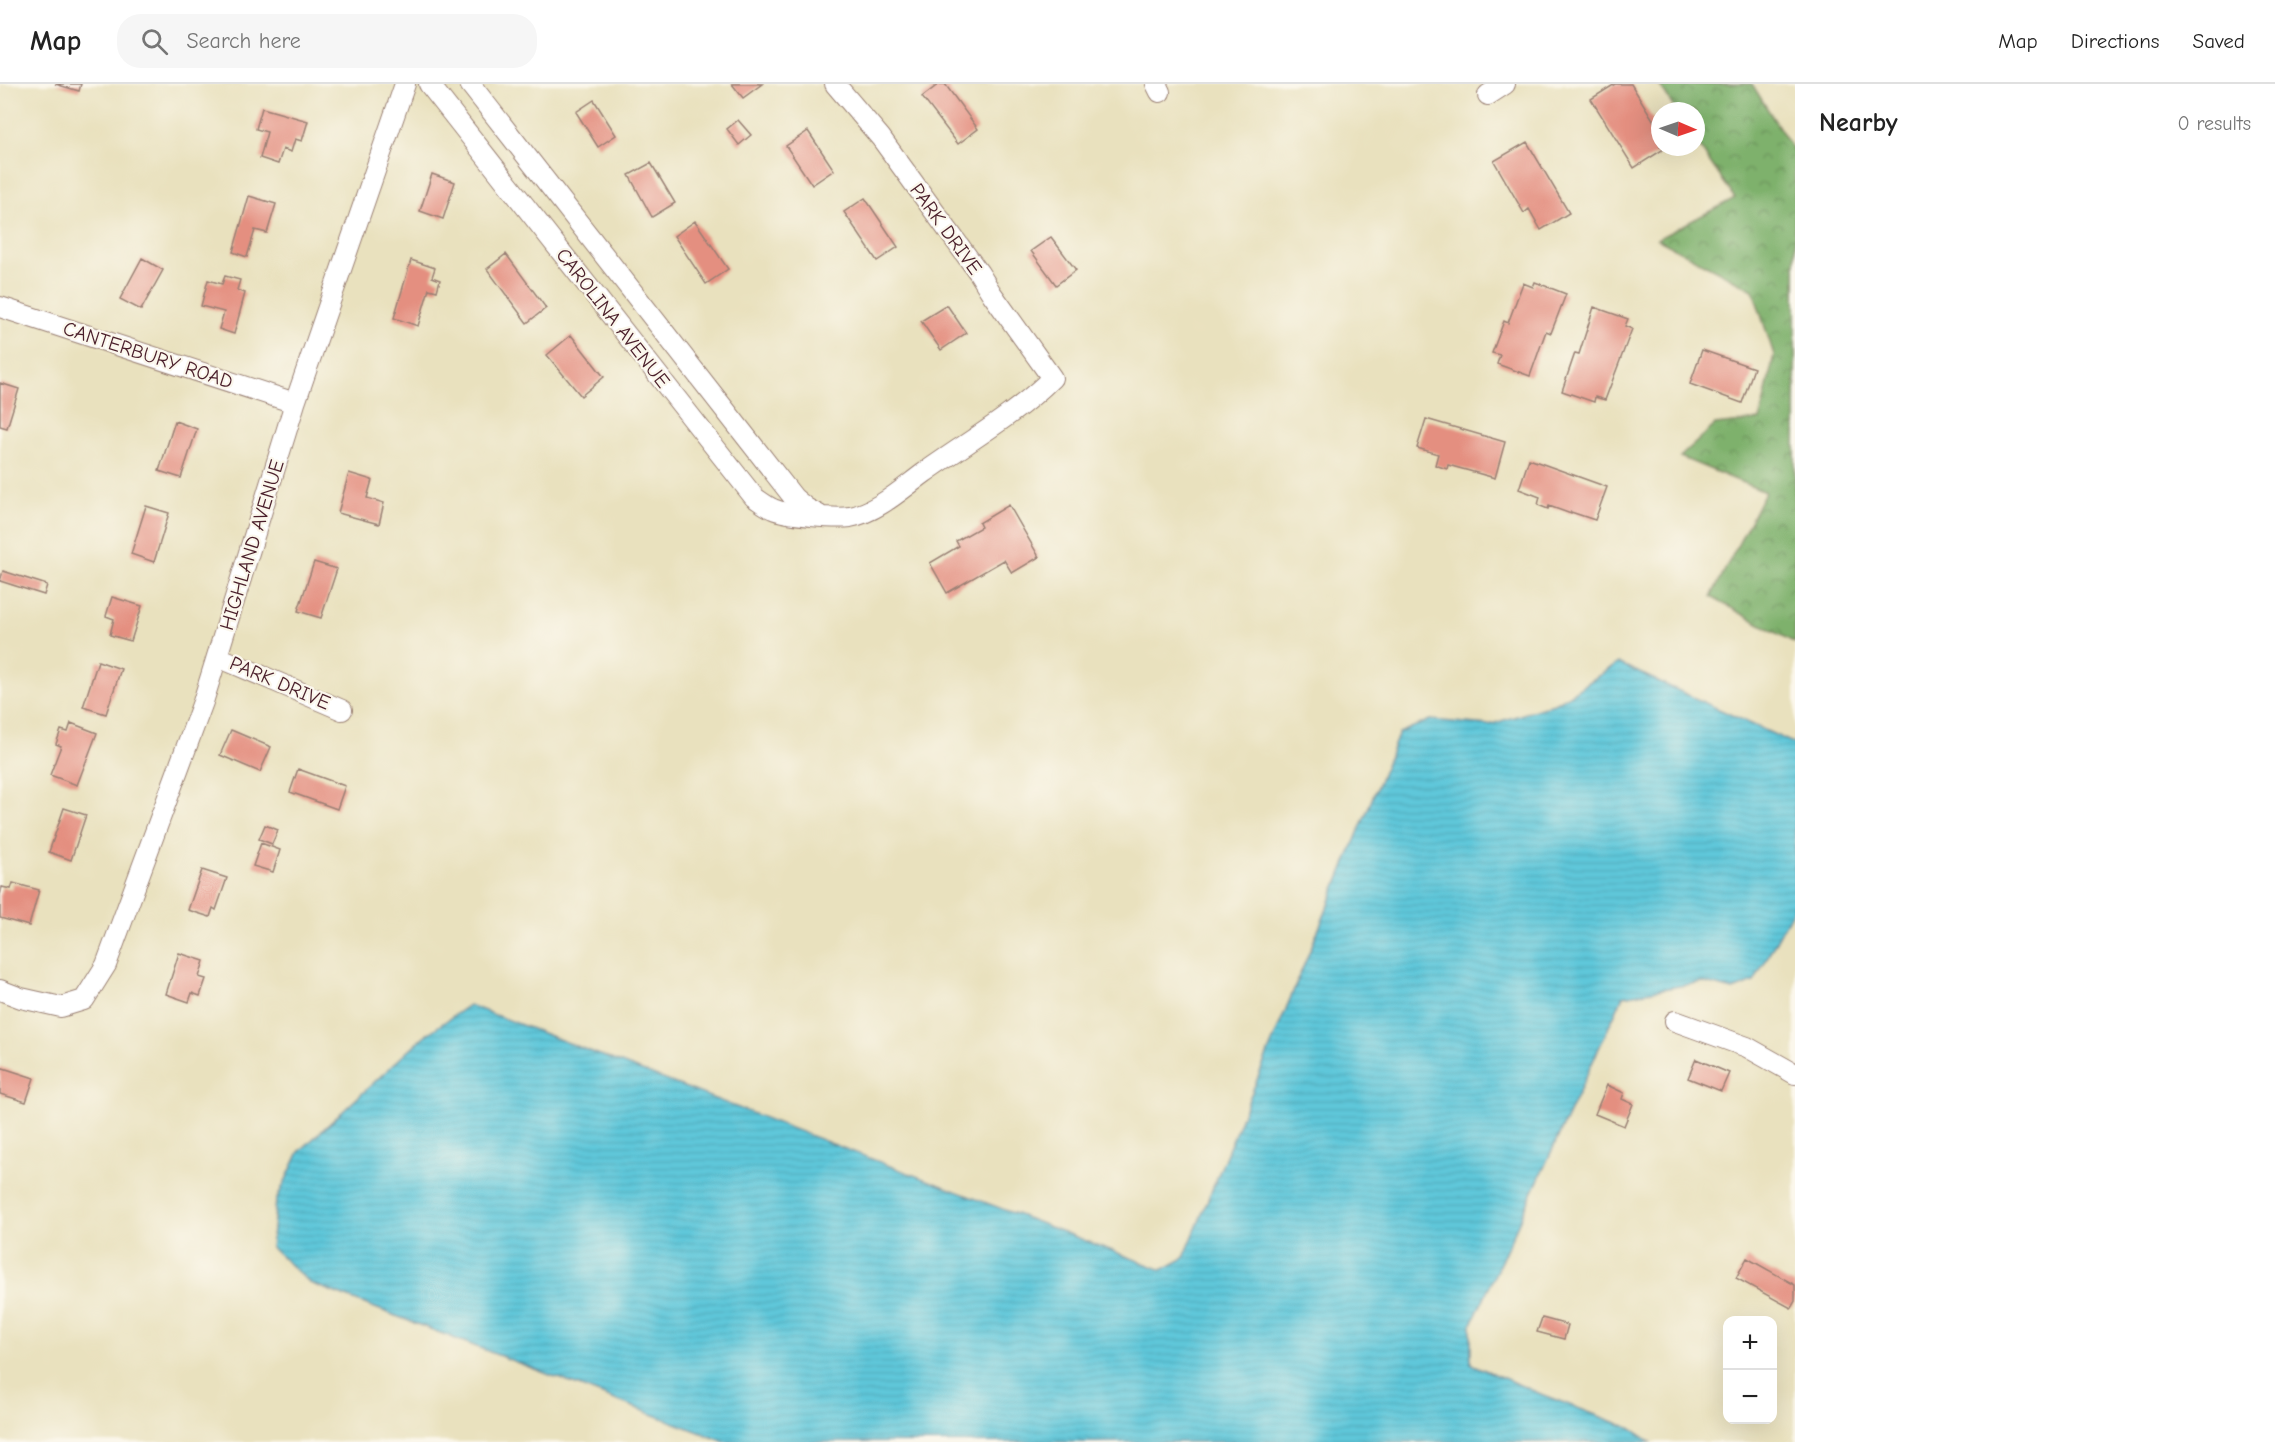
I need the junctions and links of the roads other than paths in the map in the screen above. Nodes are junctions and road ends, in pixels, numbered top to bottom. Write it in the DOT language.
graph roads {
  1 [pos="405,84"];
  2 [pos="429,84"];
  3 [pos="470,84"];
  4 [pos="835,84"];
  5 [pos="629,287"];
  6 [pos="605,307"];
  7 [pos="0,308"];
  8 [pos="1052,378"];
  9 [pos="296,403"];
  10 [pos="819,515"];
  11 [pos="218,657"];
  12 [pos="342,710"];
  13 [pos="0,990"];
  14 [pos="1675,1021"];
  15 [pos="1795,1074"];
  1 -- 9 [label="street, HIGHLAND AVENUE"];
  2 -- 6 [label="street, CAROLINA AVENUE"];
  3 -- 5 [label="street, CAROLINA AVENUE"];
  4 -- 8 [label="street, PARK DRIVE"];
  5 -- 6 [label="street"];
  5 -- 10 [label="street, CAROLINA AVENUE"];
  6 -- 10 [label="street, CAROLINA AVENUE"];
  7 -- 9 [label="street, CANTERBURY ROAD"];
  8 -- 10 [label="street, CAROLINA AVENUE"];
  9 -- 11 [label="street, HIGHLAND AVENUE"];
  11 -- 12 [label="street, PARK DRIVE"];
  11 -- 13 [label="street, HIGHLAND AVENUE"];
  14 -- 15 [label="street"];
}
